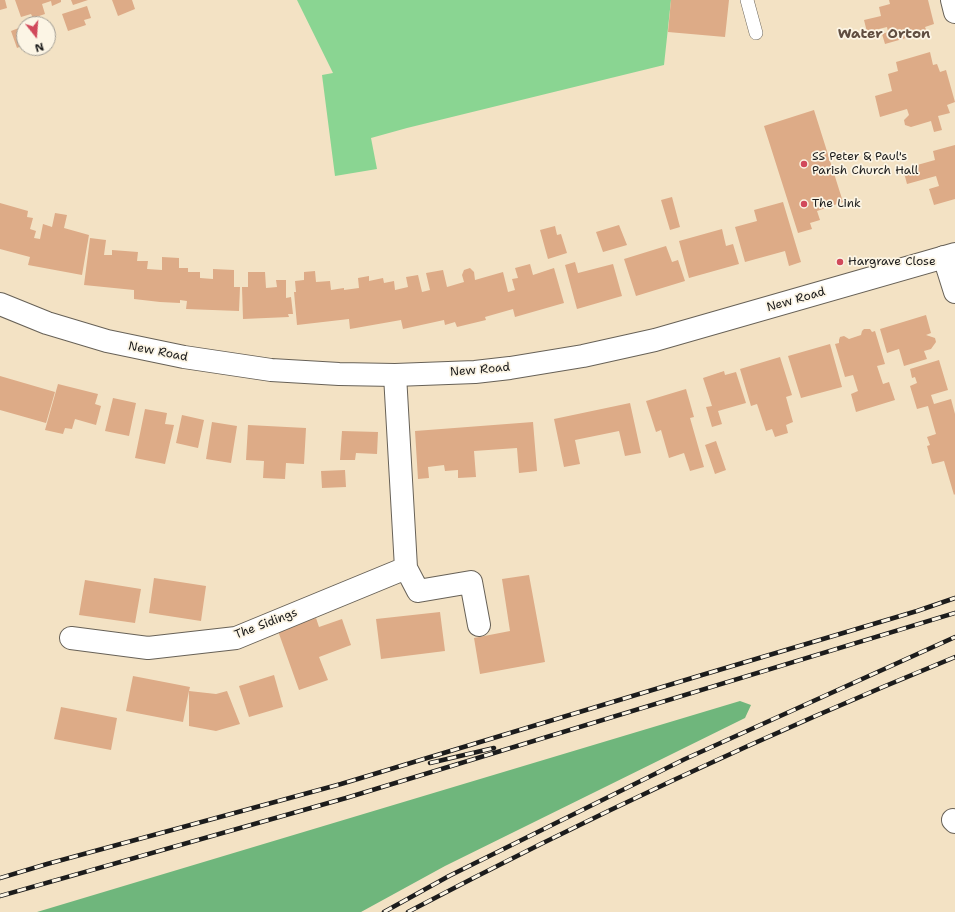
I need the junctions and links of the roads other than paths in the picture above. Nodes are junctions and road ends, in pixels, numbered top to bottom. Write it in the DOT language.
graph roads {
  1 [pos="747,0"];
  2 [pos="952,0"];
  3 [pos="955,12"];
  4 [pos="756,33"];
  5 [pos="950,256"];
  6 [pos="955,292"];
  7 [pos="0,304"];
  8 [pos="395,375"];
  9 [pos="406,568"];
  10 [pos="479,625"];
  11 [pos="71,638"];
  1 -- 4 [label="lane"];
  2 -- 3 [label="main road"];
  5 -- 6 [label="main road"];
  5 -- 8 [label="main road, New Road"];
  7 -- 8 [label="main road, New Road"];
  8 -- 9 [label="main road"];
  9 -- 10 [label="main road"];
  9 -- 11 [label="main road, The Sidings"];
}
